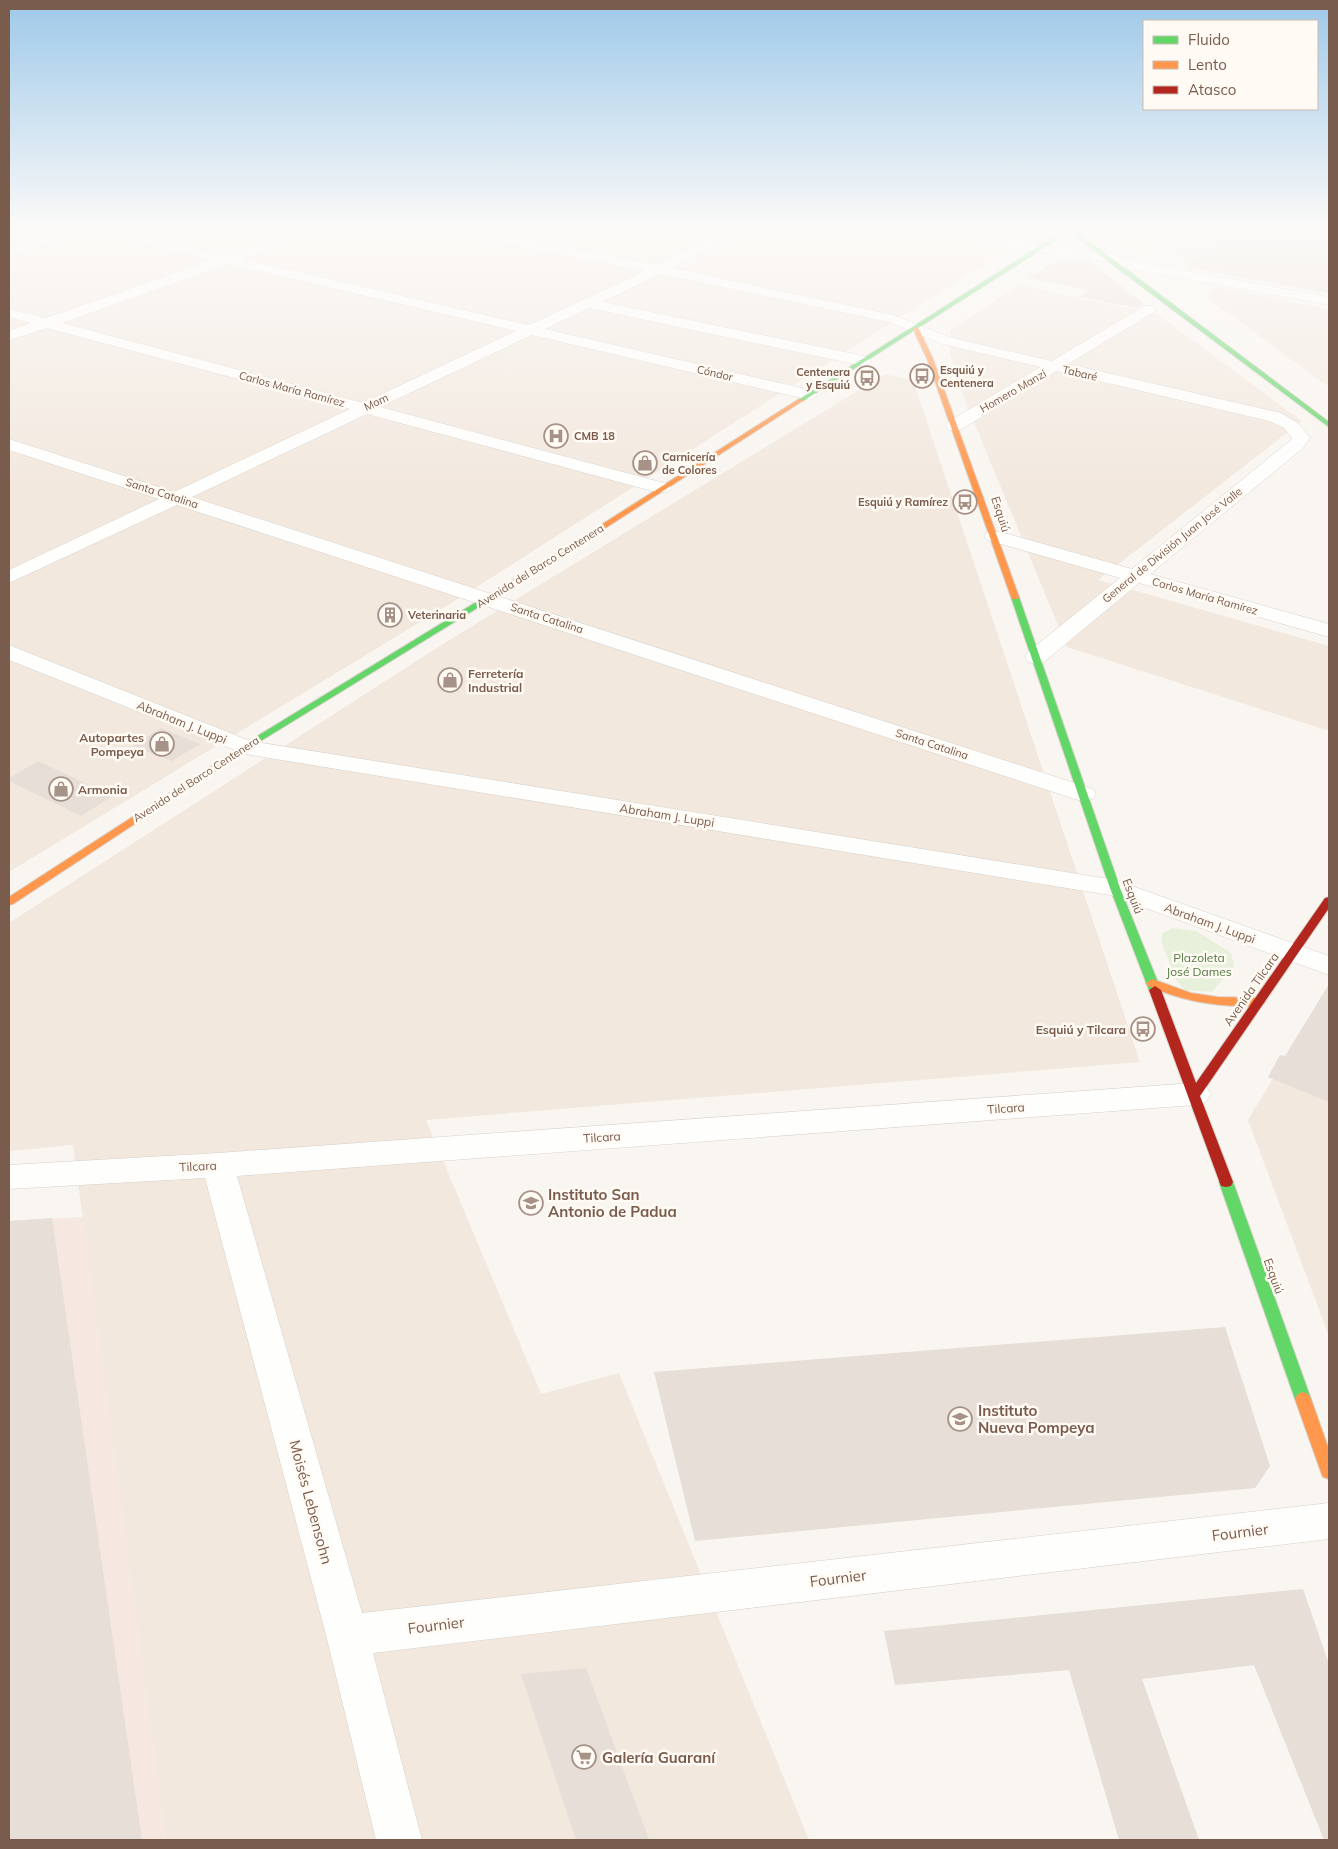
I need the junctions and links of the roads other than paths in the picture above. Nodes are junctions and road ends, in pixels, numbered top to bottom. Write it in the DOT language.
graph roads {
  1 [pos="17,315"];
  2 [pos="68,315"];
  3 [pos="465,315"];
  4 [pos="560,315"];
  5 [pos="648,315"];
  6 [pos="871,315"];
  7 [pos="936,315"];
  8 [pos="1139,315"];
  9 [pos="1184,315"];
  10 [pos="46,323"];
  11 [pos="916,328"];
  12 [pos="528,330"];
  13 [pos="9,336"];
  14 [pos="895,354"];
  15 [pos="917,354"];
  16 [pos="867,359"];
  17 [pos="930,359"];
  18 [pos="1054,367"];
  19 [pos="810,395"];
  20 [pos="362,408"];
  21 [pos="954,426"];
  22 [pos="1329,426"];
  23 [pos="1298,431"];
  24 [pos="9,444"];
  25 [pos="662,488"];
  26 [pos="176,497"];
  27 [pos="994,536"];
  28 [pos="1133,576"];
  29 [pos="9,577"];
  30 [pos="488,599"];
  31 [pos="1329,631"];
  32 [pos="9,652"];
  33 [pos="1036,657"];
  34 [pos="245,747"];
  35 [pos="1084,794"];
  36 [pos="1114,888"];
  37 [pos="1329,900"];
  38 [pos="9,902"];
  39 [pos="1292,953"];
  40 [pos="1329,966"];
  41 [pos="1152,983"];
  42 [pos="1258,1002"];
  43 [pos="1195,1094"];
  44 [pos="218,1165"];
  45 [pos="9,1177"];
  46 [pos="1329,1472"];
  47 [pos="1329,1521"];
  48 [pos="347,1635"];
  49 [pos="399,1840"];
  1 -- 10 [label="street, Carlos María Ramírez"];
  2 -- 10 [label="street"];
  3 -- 12 [label="street, Cóndor"];
  4 -- 12 [label="street, Mom"];
  5 -- 16 [label="street"];
  6 -- 11 [label="street, Tabaré"];
  7 -- 11 [label="main road, Avenida del Barco Centenera"];
  8 -- 18 [label="street, Homero Manzi"];
  9 -- 22 [label="main road"];
  10 -- 13 [label="street"];
  10 -- 20 [label="street, Carlos María Ramírez"];
  11 -- 16 [label="main road, Avenida del Barco Centenera"];
  11 -- 17 [label="main road, Esquiú"];
  11 -- 18 [label="street, Tabaré"];
  12 -- 19 [label="street, Cóndor"];
  12 -- 20 [label="street, Mom"];
  14 -- 16 [label="main road"];
  15 -- 17 [label="main road"];
  16 -- 19 [label="main road, Avenida del Barco Centenera"];
  17 -- 21 [label="main road, Esquiú"];
  18 -- 21 [label="street, Homero Manzi"];
  18 -- 23 [label="street, Tabaré"];
  19 -- 25 [label="main road, Avenida del Barco Centenera"];
  20 -- 25 [label="street, Carlos María Ramírez"];
  20 -- 26 [label="street, Mom"];
  21 -- 27 [label="main road, Esquiú"];
  23 -- 28 [label="street, General de División Juan José Valle"];
  24 -- 26 [label="street, Santa Catalina"];
  25 -- 30 [label="main road, Avenida del Barco Centenera"];
  26 -- 29 [label="street, Mom"];
  26 -- 30 [label="street, Santa Catalina"];
  27 -- 28 [label="street, Carlos María Ramírez"];
  27 -- 33 [label="main road, Esquiú"];
  28 -- 31 [label="street, Carlos María Ramírez"];
  28 -- 33 [label="street, General de División Juan José Valle"];
  30 -- 34 [label="main road, Avenida del Barco Centenera"];
  30 -- 35 [label="street, Santa Catalina"];
  32 -- 34 [label="street, Abraham J. Luppi"];
  33 -- 35 [label="main road, Esquiú"];
  34 -- 36 [label="street, Abraham J. Luppi"];
  34 -- 38 [label="main road, Avenida del Barco Centenera"];
  35 -- 36 [label="main road, Esquiú"];
  36 -- 39 [label="street, Abraham J. Luppi"];
  36 -- 41 [label="main road, Esquiú"];
  37 -- 39 [label="main road, Avenida Tilcara"];
  39 -- 40 [label="street, Abraham J. Luppi"];
  39 -- 42 [label="main road, Avenida Tilcara"];
  41 -- 42 [label="main road"];
  41 -- 43 [label="main road, Esquiú"];
  42 -- 43 [label="main road, Avenida Tilcara"];
  43 -- 44 [label="street, Tilcara"];
  43 -- 46 [label="main road, Esquiú"];
  44 -- 45 [label="street, Tilcara"];
  44 -- 48 [label="street, Moisés Lebensohn"];
  47 -- 48 [label="street, Fournier"];
  48 -- 49 [label="street, Moisés Lebensohn"];
}
